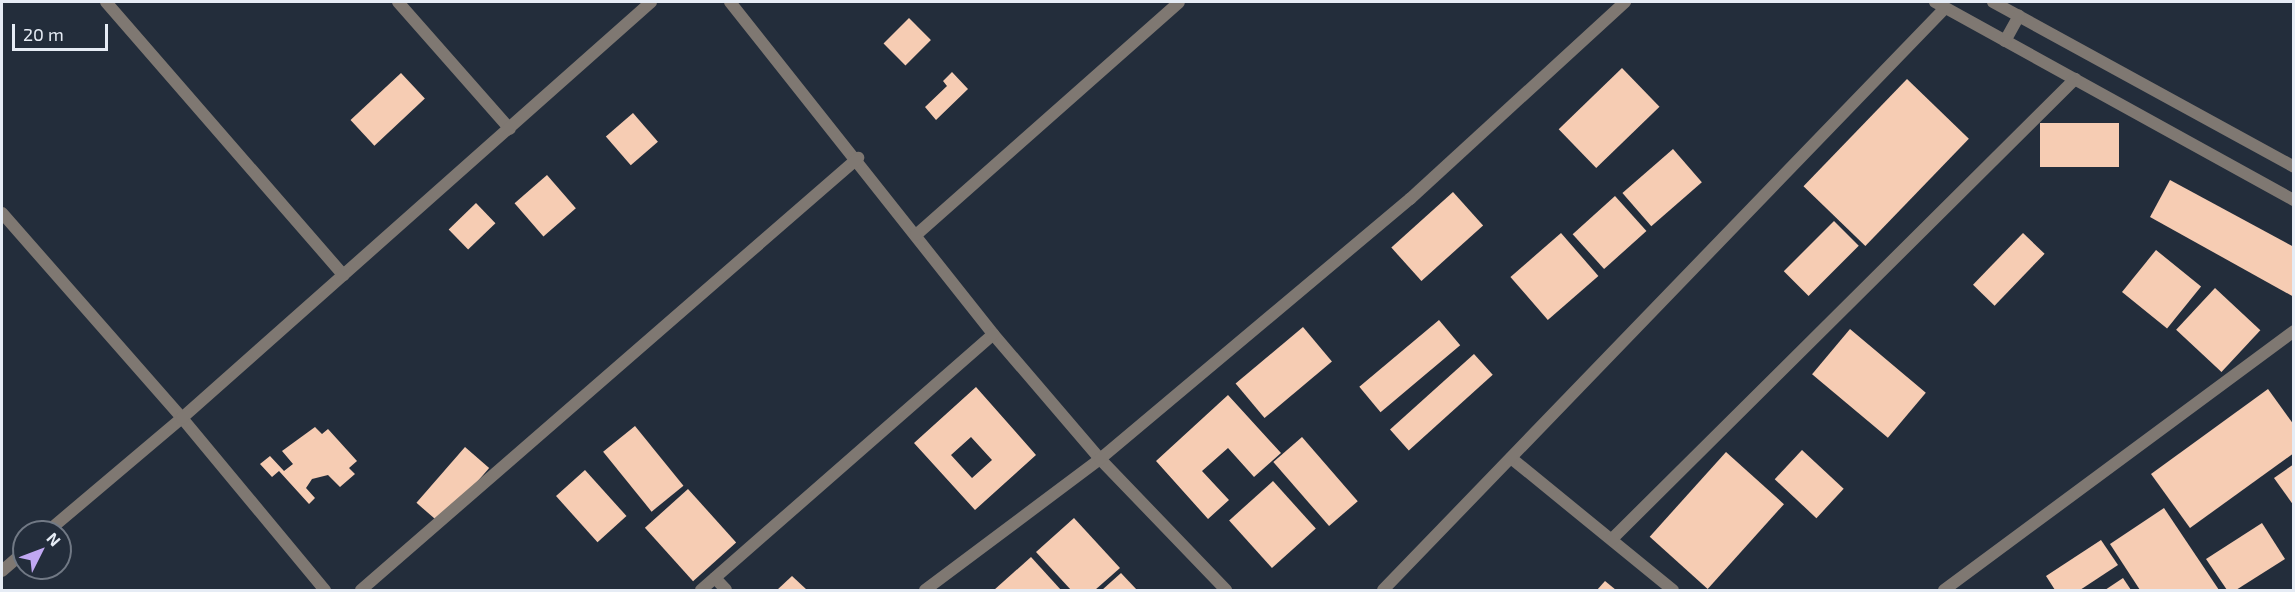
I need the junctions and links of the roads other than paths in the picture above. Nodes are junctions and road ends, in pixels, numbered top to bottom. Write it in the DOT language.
graph roads {
  1 [pos="106,2"];
  2 [pos="398,2"];
  3 [pos="651,2"];
  4 [pos="730,2"];
  5 [pos="1179,2"];
  6 [pos="1625,2"];
  7 [pos="1993,2"];
  8 [pos="1940,5"];
  9 [pos="2019,16"];
  10 [pos="2005,41"];
  11 [pos="2075,79"];
  12 [pos="510,129"];
  13 [pos="858,158"];
  14 [pos="2294,167"];
  15 [pos="2294,200"];
  16 [pos="2,213"];
  17 [pos="916,235"];
  18 [pos="344,274"];
  19 [pos="2294,331"];
  20 [pos="993,333"];
  21 [pos="182,418"];
  22 [pos="1511,458"];
  23 [pos="1100,459"];
  24 [pos="61,520"];
  25 [pos="1612,539"];
  26 [pos="716,578"];
  27 [pos="325,591"];
  28 [pos="361,591"];
  29 [pos="701,591"];
  30 [pos="726,591"];
  31 [pos="925,591"];
  32 [pos="1226,591"];
  33 [pos="1383,591"];
  34 [pos="1673,591"];
  35 [pos="1944,591"];
  1 -- 18 [label="street"];
  2 -- 12 [label="street"];
  3 -- 12 [label="street"];
  4 -- 13 [label="street"];
  5 -- 17 [label="street"];
  6 -- 23 [label="street"];
  7 -- 9 [label="street"];
  8 -- 10 [label="street"];
  8 -- 22 [label="street"];
  9 -- 10 [label="street"];
  9 -- 14 [label="street"];
  10 -- 11 [label="street"];
  11 -- 15 [label="street"];
  11 -- 25 [label="street"];
  12 -- 18 [label="street"];
  13 -- 17 [label="street"];
  13 -- 28 [label="street"];
  16 -- 21 [label="street"];
  17 -- 20 [label="street"];
  18 -- 21 [label="street"];
  19 -- 35 [label="street"];
  20 -- 23 [label="street"];
  20 -- 26 [label="street"];
  21 -- 24 [label="street"];
  21 -- 27 [label="street"];
  22 -- 25 [label="street"];
  22 -- 33 [label="street"];
  23 -- 31 [label="street"];
  23 -- 32 [label="street"];
  25 -- 34 [label="street"];
  26 -- 29 [label="street"];
  26 -- 30 [label="street"];
}
